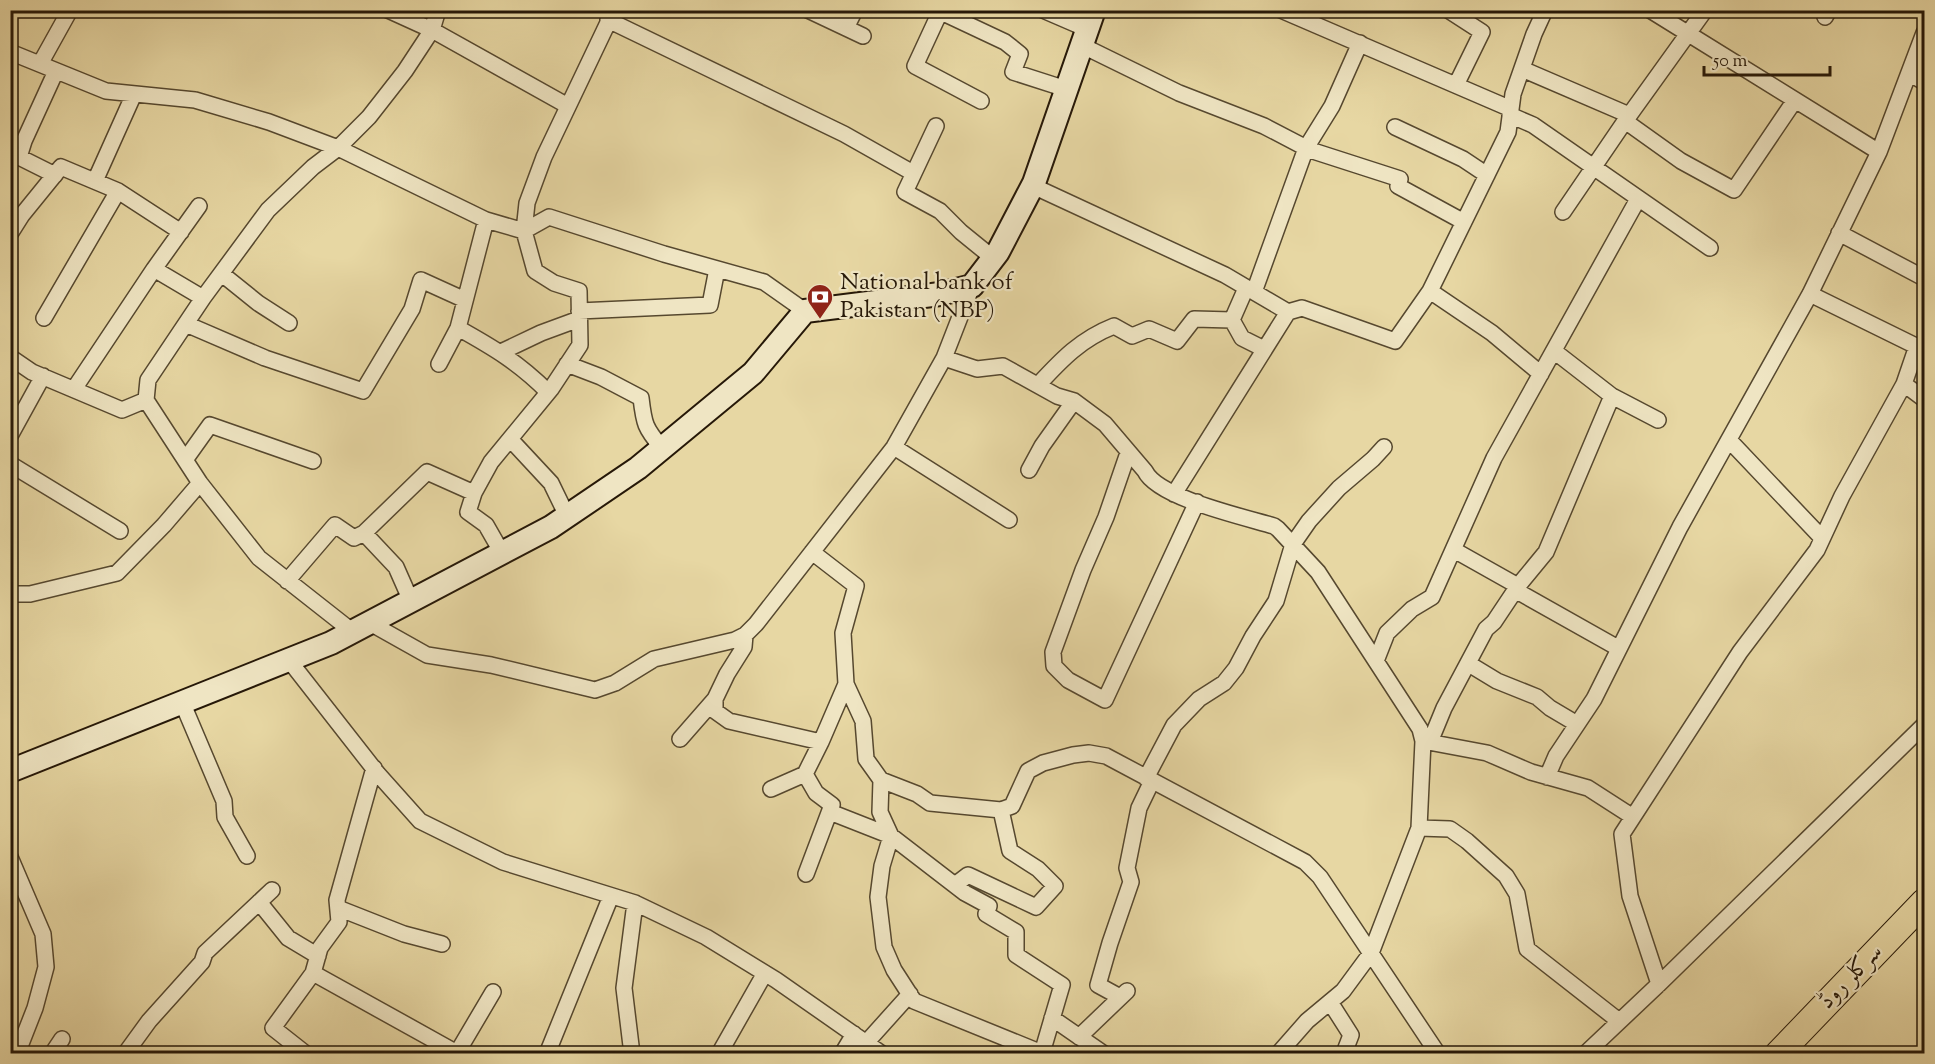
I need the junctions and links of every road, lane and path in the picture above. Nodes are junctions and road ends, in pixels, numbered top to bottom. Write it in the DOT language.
graph roads {
  1 [pos="70,10"];
  2 [pos="388,10"];
  3 [pos="438,10"];
  4 [pos="808,10"];
  5 [pos="855,10"];
  6 [pos="1042,10"];
  7 [pos="1281,10"];
  8 [pos="1448,10"];
  9 [pos="1545,10"];
  10 [pos="1650,10"];
  11 [pos="1706,10"];
  12 [pos="938,11"];
  13 [pos="611,15"];
  14 [pos="846,28"];
  15 [pos="1087,28"];
  16 [pos="432,30"];
  17 [pos="1924,33"];
  18 [pos="1689,34"];
  19 [pos="863,36"];
  20 [pos="1360,43"];
  21 [pos="10,52"];
  22 [pos="40,64"];
  23 [pos="1522,69"];
  24 [pos="56,71"];
  25 [pos="1909,73"];
  26 [pos="1924,82"];
  27 [pos="1456,85"];
  28 [pos="1066,89"];
  29 [pos="134,94"];
  30 [pos="1795,100"];
  31 [pos="981,101"];
  32 [pos="568,106"];
  33 [pos="1510,112"];
  34 [pos="1627,118"];
  35 [pos="936,126"];
  36 [pos="1395,127"];
  37 [pos="1306,147"];
  38 [pos="338,148"];
  39 [pos="1879,152"];
  40 [pos="1593,167"];
  41 [pos="913,173"];
  42 [pos="55,175"];
  43 [pos="1487,175"];
  44 [pos="95,181"];
  45 [pos="1033,186"];
  46 [pos="118,191"];
  47 [pos="1638,199"];
  48 [pos="199,206"];
  49 [pos="1563,212"];
  50 [pos="486,220"];
  51 [pos="1464,222"];
  52 [pos="525,231"];
  53 [pos="181,232"];
  54 [pos="1839,233"];
  55 [pos="10,234"];
  56 [pos="1710,248"];
  57 [pos="993,258"];
  58 [pos="154,269"];
  59 [pos="717,269"];
  60 [pos="222,274"];
  61 [pos="1924,278"];
  62 [pos="972,286"];
  63 [pos="1250,290"];
  64 [pos="1430,291"];
  65 [pos="1810,294"];
  66 [pos="203,298"];
  67 [pos="465,300"];
  68 [pos="805,311"];
  69 [pos="1288,312"];
  70 [pos="579,315"];
  71 [pos="44,318"];
  72 [pos="1232,320"];
  73 [pos="289,323"];
  74 [pos="186,324"];
  75 [pos="458,328"];
  76 [pos="1921,348"];
  77 [pos="1263,349"];
  78 [pos="1554,351"];
  79 [pos="501,352"];
  80 [pos="10,357"];
  81 [pos="944,358"];
  82 [pos="439,364"];
  83 [pos="567,364"];
  84 [pos="1541,374"];
  85 [pos="43,376"];
  86 [pos="1904,384"];
  87 [pos="1038,385"];
  88 [pos="74,389"];
  89 [pos="548,392"];
  90 [pos="1612,396"];
  91 [pos="1924,399"];
  92 [pos="146,400"];
  93 [pos="1074,401"];
  94 [pos="1658,420"];
  95 [pos="10,436"];
  96 [pos="510,439"];
  97 [pos="1729,440"];
  98 [pos="894,447"];
  99 [pos="1384,447"];
  100 [pos="662,448"];
  101 [pos="1128,453"];
  102 [pos="185,460"];
  103 [pos="313,461"];
  104 [pos="10,464"];
  105 [pos="1029,470"];
  106 [pos="200,483"];
  107 [pos="474,494"];
  108 [pos="1174,494"];
  109 [pos="1197,502"];
  110 [pos="567,516"];
  111 [pos="1009,520"];
  112 [pos="120,531"];
  113 [pos="364,533"];
  114 [pos="1822,538"];
  115 [pos="1293,544"];
  116 [pos="1454,550"];
  117 [pos="812,552"];
  118 [pos="502,553"];
  119 [pos="287,581"];
  120 [pos="1517,588"];
  121 [pos="10,594"];
  122 [pos="411,601"];
  123 [pos="361,627"];
  124 [pos="745,635"];
  125 [pos="1618,648"];
  126 [pos="288,659"];
  127 [pos="1376,661"];
  128 [pos="1469,664"];
  129 [pos="846,684"];
  130 [pos="715,699"];
  131 [pos="182,702"];
  132 [pos="1577,724"];
  133 [pos="1924,725"];
  134 [pos="680,738"];
  135 [pos="821,742"];
  136 [pos="1426,742"];
  137 [pos="374,768"];
  138 [pos="10,771"];
  139 [pos="805,774"];
  140 [pos="1547,777"];
  141 [pos="1149,779"];
  142 [pos="881,780"];
  143 [pos="771,789"];
  144 [pos="1000,810"];
  145 [pos="830,812"];
  146 [pos="1633,817"];
  147 [pos="1419,828"];
  148 [pos="891,836"];
  149 [pos="247,856"];
  150 [pos="10,857"];
  151 [pos="806,873"];
  152 [pos="955,885"];
  153 [pos="272,890"];
  154 [pos="611,896"];
  155 [pos="259,902"];
  156 [pos="1924,902"];
  157 [pos="635,903"];
  158 [pos="338,908"];
  159 [pos="441,944"];
  160 [pos="1371,953"];
  161 [pos="318,956"];
  162 [pos="313,973"];
  163 [pos="765,973"];
  164 [pos="1659,984"];
  165 [pos="493,992"];
  166 [pos="910,994"];
  167 [pos="1330,1002"];
  168 [pos="1052,1018"];
  169 [pos="1619,1021"];
  170 [pos="1079,1037"];
  171 [pos="860,1038"];
  172 [pos="62,1039"];
  173 [pos="1786,1051"];
  174 [pos="302,1052"];
  175 [pos="17,1053"];
  176 [pos="52,1053"];
  177 [pos="125,1053"];
  178 [pos="547,1053"];
  179 [pos="632,1053"];
  180 [pos="719,1053"];
  181 [pos="842,1053"];
  182 [pos="882,1053"];
  183 [pos="1104,1053"];
  184 [pos="1278,1053"];
  185 [pos="1353,1053"];
  186 [pos="1438,1053"];
  187 [pos="1585,1053"];
  1 -- 22 [label="street"];
  2 -- 16 [label="street"];
  3 -- 16 [label="street"];
  4 -- 14 [label="street"];
  5 -- 14 [label="street"];
  6 -- 15 [label="street"];
  7 -- 20 [label="street"];
  8 -- 27 [label="street"];
  9 -- 23 [label="street"];
  10 -- 18 [label="street"];
  11 -- 18 [label="street"];
  12 -- 28 [label="street"];
  12 -- 31 [label="street"];
  13 -- 32 [label="street"];
  13 -- 41 [label="street"];
  14 -- 19 [label="street"];
  15 -- 28 [label="main road"];
  15 -- 37 [label="street"];
  16 -- 32 [label="street"];
  16 -- 38 [label="street"];
  17 -- 25 [label="street"];
  18 -- 30 [label="street"];
  18 -- 34 [label="street"];
  20 -- 27 [label="street"];
  20 -- 37 [label="street"];
  21 -- 22 [label="street"];
  22 -- 24 [label="street"];
  23 -- 33 [label="street"];
  23 -- 34 [label="street"];
  24 -- 29 [label="street"];
  24 -- 42 [label="street"];
  25 -- 26 [label="street"];
  25 -- 39 [label="street"];
  27 -- 33 [label="street"];
  28 -- 45 [label="main road"];
  29 -- 38 [label="street"];
  29 -- 44 [label="street"];
  30 -- 34 [label="street"];
  30 -- 39 [label="street"];
  32 -- 52 [label="street"];
  33 -- 40 [label="street"];
  33 -- 43 [label="street"];
  34 -- 40 [label="street"];
  35 -- 41 [label="street"];
  36 -- 43 [label="street"];
  37 -- 51 [label="street"];
  37 -- 63 [label="street"];
  38 -- 50 [label="street"];
  38 -- 60 [label="street"];
  39 -- 54 [label="street"];
  40 -- 47 [label="street"];
  40 -- 49 [label="street"];
  41 -- 57 [label="street"];
  42 -- 44 [label="street"];
  42 -- 55 [label="street"];
  43 -- 51 [label="street"];
  44 -- 46 [label="street"];
  45 -- 57 [label="main road"];
  45 -- 63 [label="street"];
  46 -- 53 [label="street"];
  46 -- 71 [label="street"];
  47 -- 56 [label="street"];
  47 -- 78 [label="street"];
  48 -- 53 [label="street"];
  50 -- 52 [label="street"];
  50 -- 67 [label="street"];
  51 -- 64 [label="street"];
  52 -- 59 [label="street"];
  52 -- 70 [label="street"];
  53 -- 58 [label="street"];
  54 -- 61 [label="street"];
  54 -- 65 [label="street"];
  57 -- 62 [label="main road"];
  58 -- 66 [label="street"];
  58 -- 88 [label="street"];
  59 -- 68 [label="street"];
  59 -- 70 [label="street"];
  60 -- 66 [label="street"];
  60 -- 73 [label="street"];
  62 -- 68 [label="main road"];
  62 -- 81 [label="street"];
  63 -- 69 [label="street"];
  63 -- 72 [label="street"];
  64 -- 69 [label="street"];
  64 -- 84 [label="street"];
  65 -- 76 [label="street"];
  65 -- 97 [label="street"];
  66 -- 74 [label="street"];
  67 -- 74 [label="street"];
  67 -- 75 [label="street"];
  68 -- 100 [label="main road"];
  69 -- 77 [label="street"];
  70 -- 79 [label="street"];
  70 -- 83 [label="street"];
  72 -- 77 [label="street"];
  72 -- 87 [label="street"];
  74 -- 92 [label="street"];
  75 -- 79 [label="street"];
  75 -- 82 [label="street"];
  76 -- 86 [label="street"];
  77 -- 108 [label="street"];
  78 -- 84 [label="street"];
  78 -- 90 [label="street"];
  79 -- 89 [label="street"];
  80 -- 85 [label="street"];
  81 -- 87 [label="street"];
  81 -- 98 [label="street"];
  83 -- 89 [label="street"];
  83 -- 100 [label="street"];
  84 -- 116 [label="street"];
  85 -- 88 [label="street"];
  85 -- 95 [label="street"];
  86 -- 91 [label="street"];
  86 -- 114 [label="street"];
  87 -- 93 [label="street"];
  88 -- 92 [label="street"];
  89 -- 96 [label="street"];
  90 -- 94 [label="street"];
  90 -- 120 [label="street"];
  92 -- 102 [label="street"];
  93 -- 101 [label="street"];
  93 -- 105 [label="street"];
  96 -- 107 [label="street"];
  96 -- 110 [label="street"];
  97 -- 114 [label="street"];
  97 -- 125 [label="street"];
  98 -- 111 [label="street"];
  98 -- 117 [label="street"];
  99 -- 115 [label="street"];
  100 -- 110 [label="main road"];
  101 -- 108 [label="street"];
  101 -- 109 [label="street"];
  102 -- 103 [label="street"];
  102 -- 106 [label="street"];
  104 -- 112 [label="street"];
  106 -- 119 [label="street"];
  106 -- 121 [label="street"];
  107 -- 113 [label="street"];
  107 -- 118 [label="street"];
  108 -- 109 [label="street"];
  109 -- 115 [label="street"];
  110 -- 118 [label="main road"];
  113 -- 119 [label="street"];
  113 -- 122 [label="street"];
  114 -- 146 [label="street"];
  115 -- 127 [label="street"];
  115 -- 141 [label="street"];
  116 -- 120 [label="street"];
  116 -- 127 [label="street"];
  117 -- 124 [label="street"];
  117 -- 129 [label="street"];
  118 -- 122 [label="main road"];
  119 -- 123 [label="street"];
  120 -- 125 [label="street"];
  120 -- 128 [label="street"];
  122 -- 123 [label="main road"];
  123 -- 124 [label="street"];
  123 -- 126 [label="main road"];
  124 -- 130 [label="street"];
  125 -- 132 [label="street"];
  126 -- 131 [label="main road"];
  126 -- 137 [label="street"];
  127 -- 136 [label="street"];
  128 -- 132 [label="street"];
  128 -- 136 [label="street"];
  129 -- 135 [label="street"];
  129 -- 142 [label="street"];
  130 -- 134 [label="street"];
  130 -- 135 [label="street"];
  131 -- 138 [label="main road"];
  131 -- 149 [label="street"];
  132 -- 140 [label="street"];
  133 -- 164 [label="street"];
  135 -- 139 [label="street"];
  136 -- 140 [label="street"];
  136 -- 147 [label="street"];
  137 -- 154 [label="street"];
  137 -- 158 [label="street"];
  139 -- 143 [label="street"];
  139 -- 145 [label="street"];
  140 -- 146 [label="street"];
  141 -- 144 [label="street"];
  141 -- 160 [label="street"];
  141 -- 170 [label="street"];
  142 -- 144 [label="street"];
  142 -- 148 [label="street"];
  144 -- 152 [label="street"];
  145 -- 148 [label="street"];
  145 -- 151 [label="street"];
  146 -- 164 [label="street"];
  147 -- 160 [label="street"];
  147 -- 169 [label="street"];
  148 -- 152 [label="street"];
  148 -- 166 [label="street"];
  150 -- 175 [label="street"];
  152 -- 168 [label="street"];
  153 -- 155 [label="street"];
  154 -- 157 [label="street"];
  154 -- 178 [label="street"];
  155 -- 161 [label="street"];
  155 -- 177 [label="street"];
  156 -- 173 [label="main road, سرکلر روڈ"];
  157 -- 163 [label="street"];
  157 -- 179 [label="street"];
  158 -- 159 [label="street"];
  158 -- 161 [label="street"];
  160 -- 167 [label="street"];
  160 -- 186 [label="street"];
  161 -- 162 [label="street"];
  162 -- 165 [label="street"];
  162 -- 174 [label="street"];
  163 -- 171 [label="street"];
  163 -- 180 [label="street"];
  164 -- 169 [label="street"];
  166 -- 168 [label="street"];
  166 -- 171 [label="street"];
  167 -- 184 [label="street"];
  167 -- 185 [label="street"];
  168 -- 170 [label="street"];
  169 -- 187 [label="street"];
  170 -- 183 [label="street"];
  171 -- 181 [label="street"];
  171 -- 182 [label="street"];
  172 -- 176 [label="street"];
}
